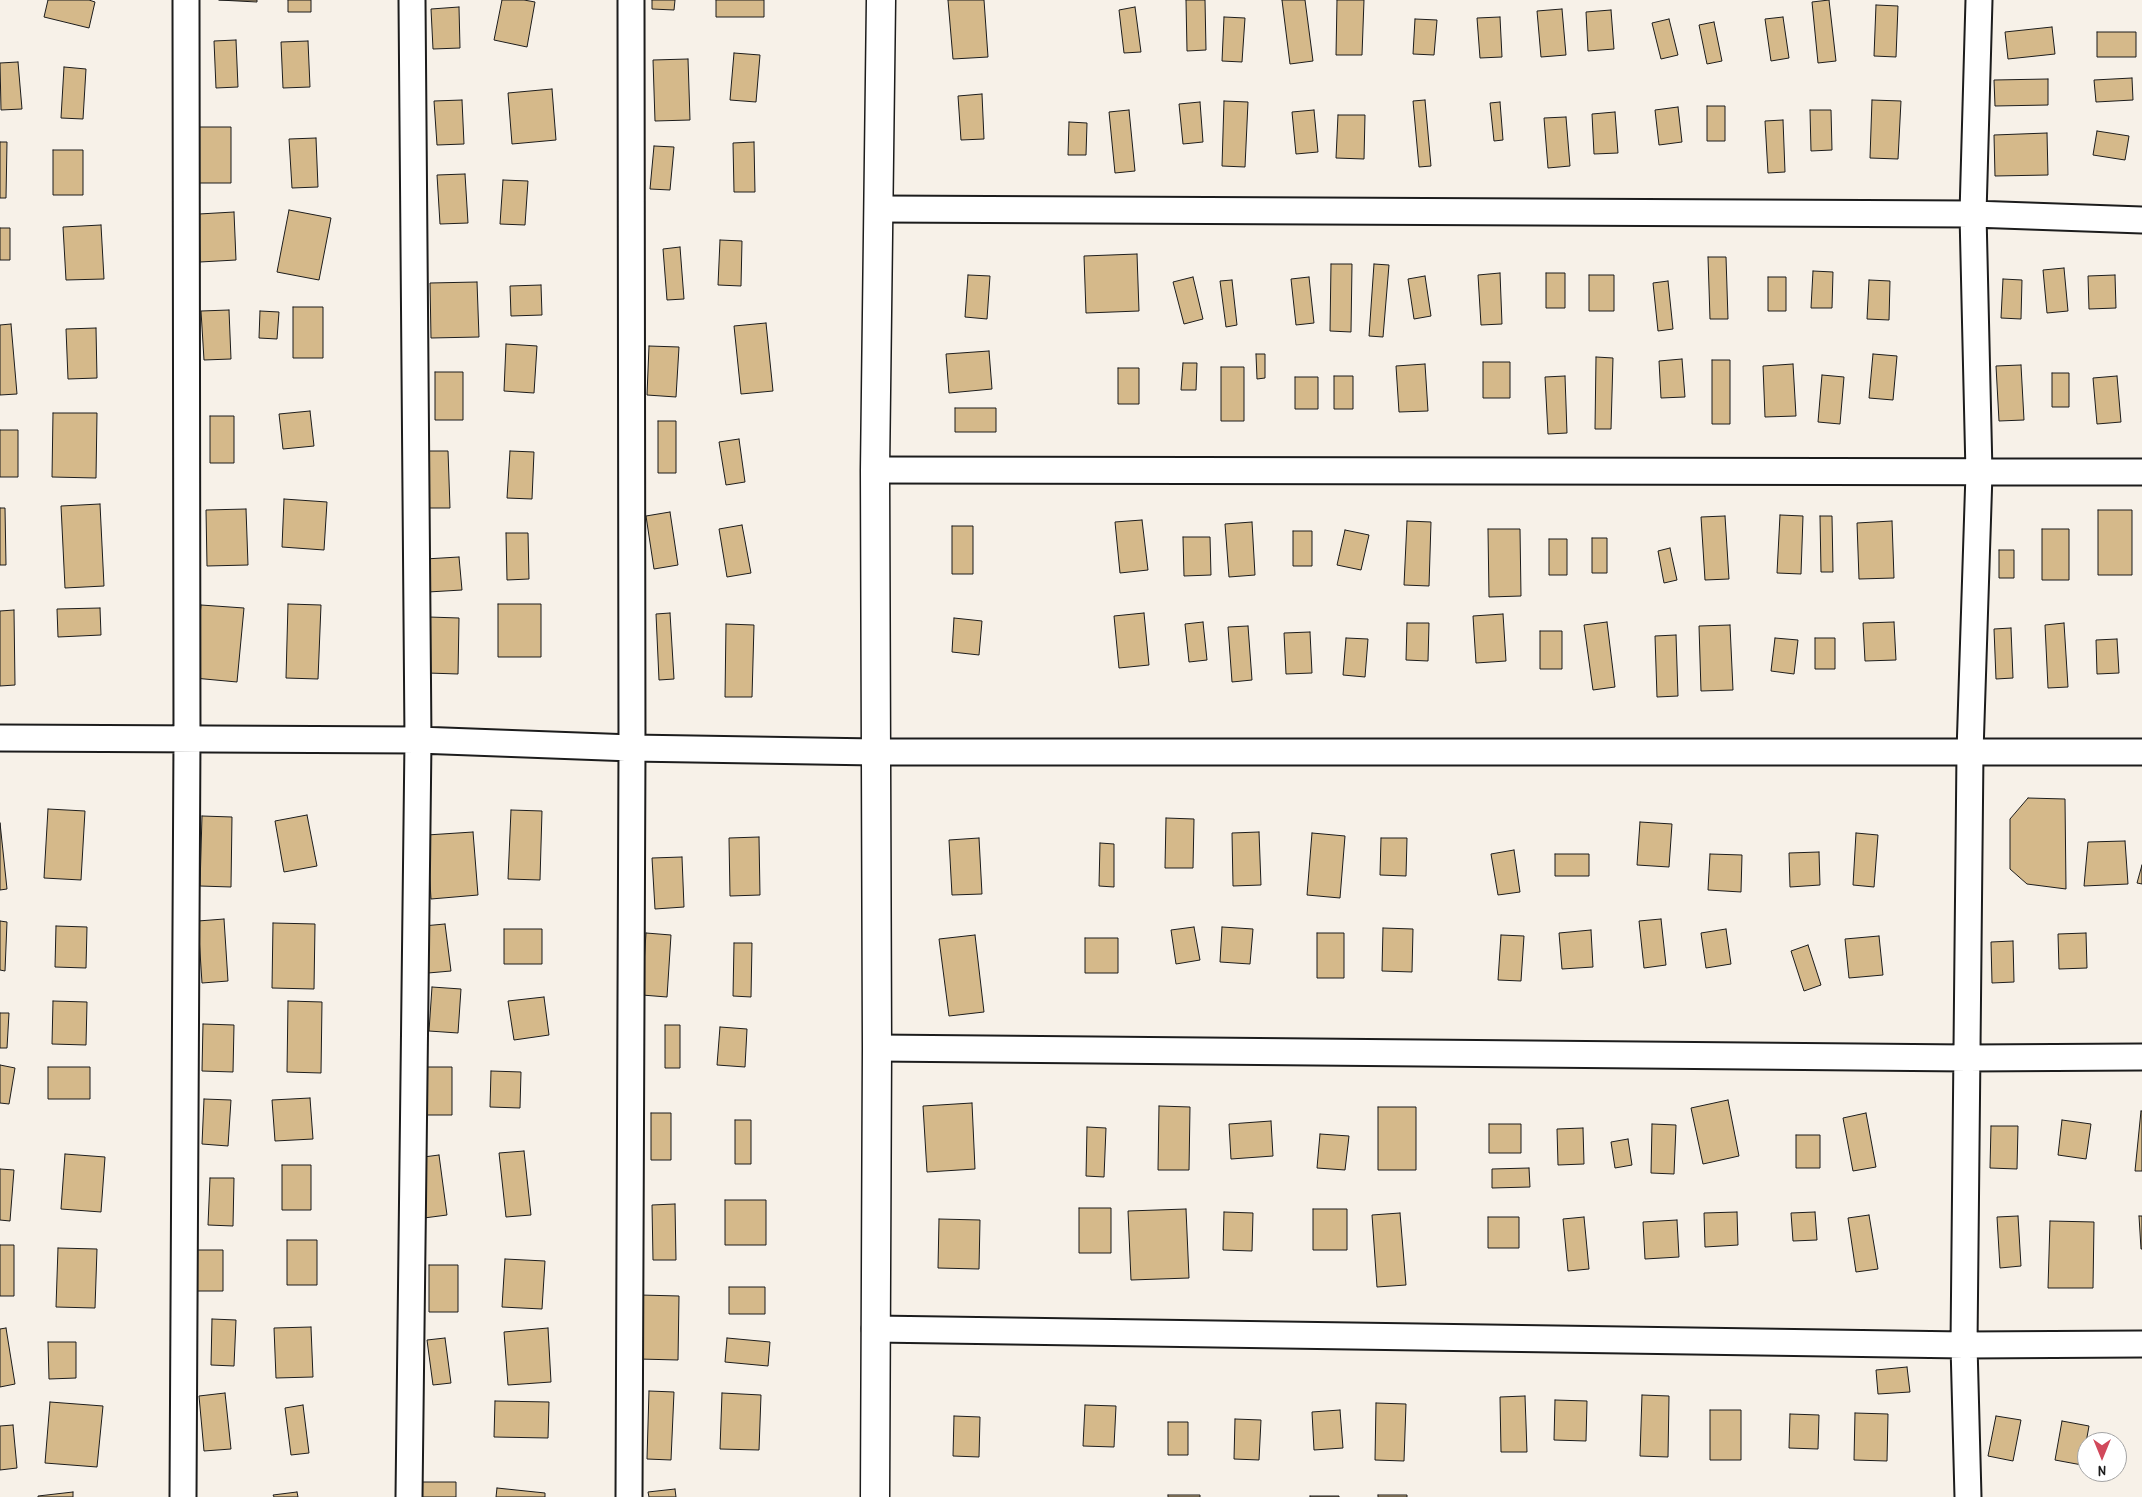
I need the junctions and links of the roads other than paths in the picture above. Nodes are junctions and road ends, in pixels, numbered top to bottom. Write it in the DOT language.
graph roads {
  1 [pos="186,0"];
  2 [pos="412,0"];
  3 [pos="631,0"];
  4 [pos="882,0"];
  5 [pos="1979,0"];
  6 [pos="879,209"];
  7 [pos="1973,214"];
  8 [pos="2142,220"];
  9 [pos="875,470"];
  10 [pos="2142,472"];
  11 [pos="1979,473"];
  12 [pos="0,738"];
  13 [pos="187,738"];
  14 [pos="418,740"];
  15 [pos="632,748"];
  16 [pos="876,752"];
  17 [pos="1970,752"];
  18 [pos="2142,752"];
  19 [pos="877,1048"];
  20 [pos="2142,1057"];
  21 [pos="1967,1058"];
  22 [pos="875,1329"];
  23 [pos="2142,1344"];
  24 [pos="1964,1345"];
  25 [pos="183,1497"];
  26 [pos="408,1497"];
  27 [pos="629,1497"];
  28 [pos="875,1497"];
  29 [pos="1968,1497"];
  1 -- 13 [label="street"];
  2 -- 14 [label="street"];
  3 -- 15 [label="street"];
  4 -- 6 [label="street"];
  5 -- 7 [label="street"];
  6 -- 7 [label="street"];
  6 -- 9 [label="street"];
  7 -- 8 [label="street"];
  7 -- 11 [label="street"];
  9 -- 11 [label="street"];
  9 -- 16 [label="street"];
  10 -- 11 [label="street"];
  11 -- 17 [label="street"];
  12 -- 13 [label="street"];
  13 -- 14 [label="street"];
  13 -- 25 [label="street"];
  14 -- 15 [label="street"];
  14 -- 26 [label="street"];
  15 -- 16 [label="street"];
  15 -- 27 [label="street"];
  16 -- 17 [label="street"];
  16 -- 19 [label="street"];
  17 -- 18 [label="street"];
  17 -- 21 [label="street"];
  19 -- 21 [label="street"];
  19 -- 22 [label="street"];
  20 -- 21 [label="street"];
  21 -- 24 [label="street"];
  22 -- 24 [label="street"];
  22 -- 28 [label="street"];
  23 -- 24 [label="street"];
  24 -- 29 [label="street"];
}
